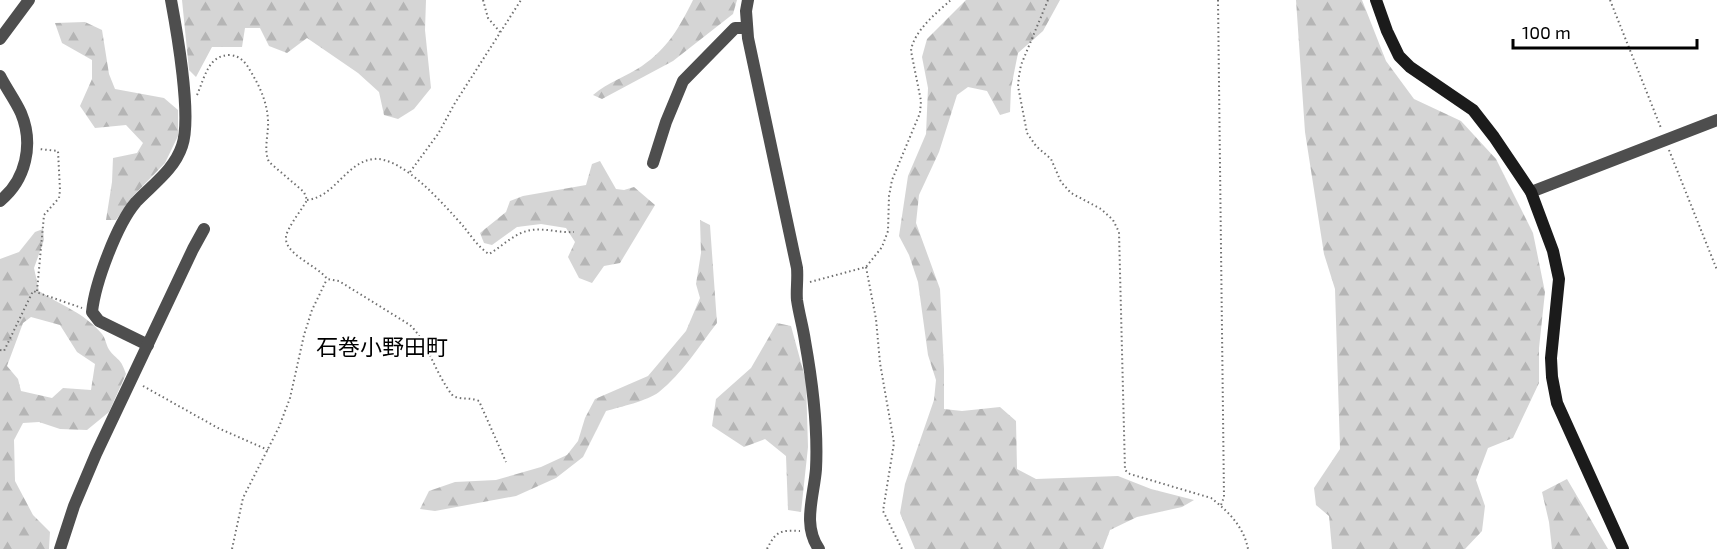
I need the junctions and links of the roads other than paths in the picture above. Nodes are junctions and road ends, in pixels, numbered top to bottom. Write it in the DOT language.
graph roads {
  1 [pos="29,0"];
  2 [pos="171,0"];
  3 [pos="748,0"];
  4 [pos="1376,0"];
  5 [pos="746,28"];
  6 [pos="0,37"];
  7 [pos="0,76"];
  8 [pos="1717,120"];
  9 [pos="653,163"];
  10 [pos="1531,192"];
  11 [pos="0,201"];
  12 [pos="204,229"];
  13 [pos="148,345"];
  14 [pos="60,549"];
  15 [pos="819,549"];
  16 [pos="1623,549"];
  1 -- 6 [label="street"];
  2 -- 13 [label="street"];
  3 -- 5 [label="street"];
  4 -- 10 [label="street"];
  5 -- 9 [label="street"];
  5 -- 15 [label="street"];
  7 -- 11 [label="street"];
  8 -- 10 [label="street"];
  10 -- 16 [label="street"];
  12 -- 13 [label="street"];
  13 -- 14 [label="street"];
}
